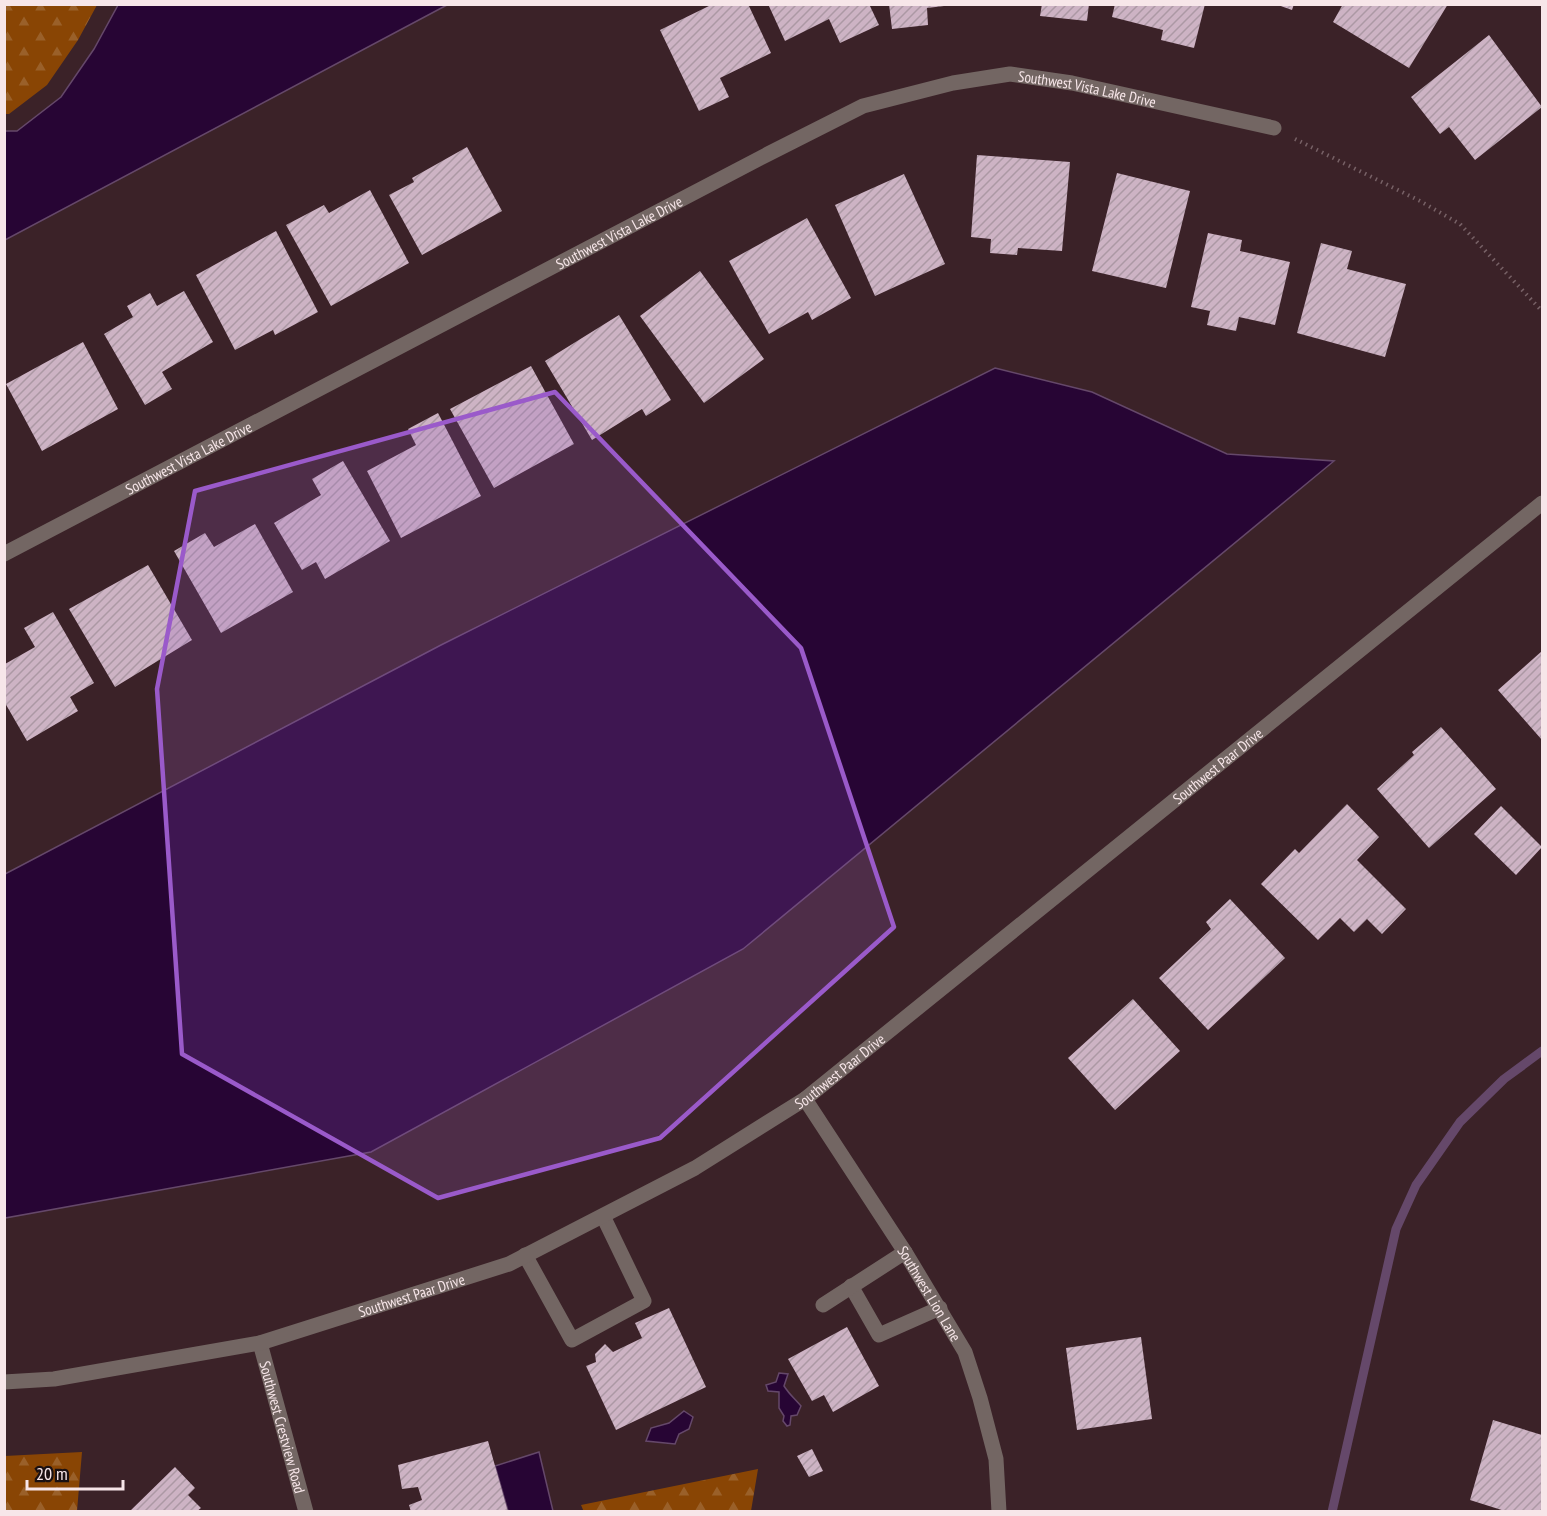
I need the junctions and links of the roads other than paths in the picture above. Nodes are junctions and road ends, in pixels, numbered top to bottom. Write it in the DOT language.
graph roads {
  1 [pos="1274,128"];
  2 [pos="1542,503"];
  3 [pos="4,554"];
  4 [pos="805,1099"];
  5 [pos="603,1216"];
  6 [pos="905,1252"];
  7 [pos="525,1255"];
  8 [pos="851,1286"];
  9 [pos="823,1305"];
  10 [pos="939,1308"];
  11 [pos="260,1343"];
  12 [pos="4,1382"];
  13 [pos="306,1512"];
  14 [pos="999,1512"];
  1 -- 3 [label="street, Southwest Vista Lake Drive"];
  2 -- 4 [label="street, Southwest Paar Drive"];
  4 -- 5 [label="street, Southwest Paar Drive"];
  4 -- 6 [label="street, Southwest Lion Lane"];
  5 -- 7 [label="street, Southwest Paar Drive"];
  5 -- 7 [label="street"];
  6 -- 8 [label="street"];
  6 -- 10 [label="street, Southwest Lion Lane"];
  7 -- 11 [label="street, Southwest Paar Drive"];
  8 -- 9 [label="street"];
  8 -- 10 [label="street"];
  10 -- 14 [label="street, Southwest Lion Lane"];
  11 -- 12 [label="street, Southwest Paar Drive"];
  11 -- 13 [label="street, Southwest Crestview Road"];
}
